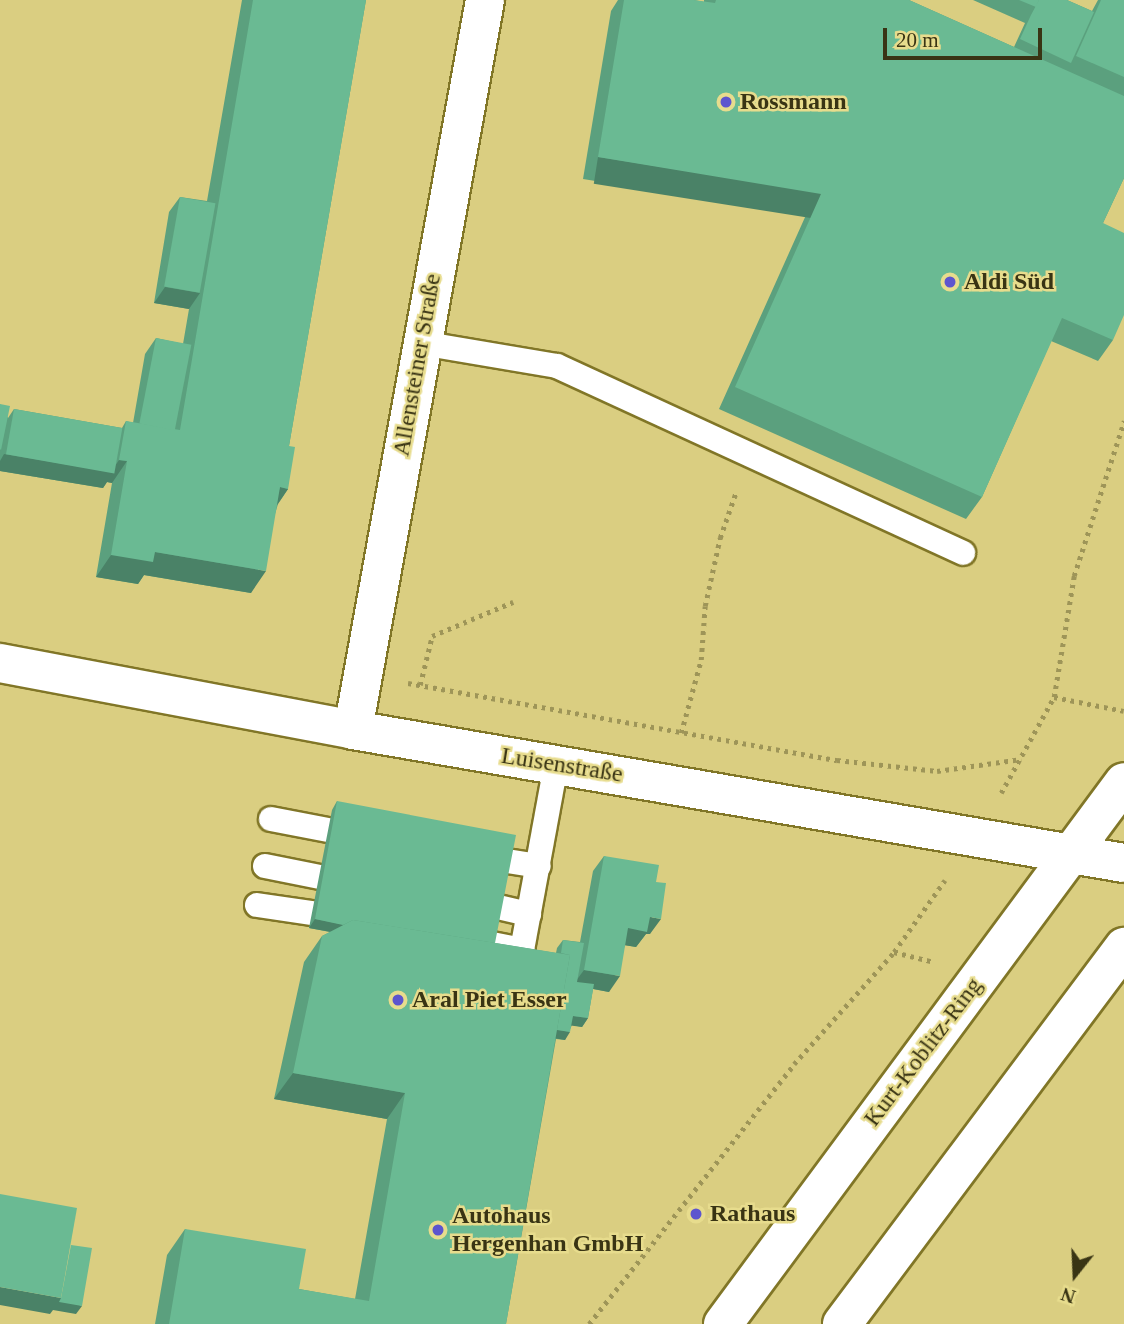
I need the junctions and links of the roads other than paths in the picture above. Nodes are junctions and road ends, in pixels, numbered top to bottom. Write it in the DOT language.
graph roads {
  1 [pos="485,0"];
  2 [pos="421,343"];
  3 [pos="963,553"];
  4 [pos="0,663"];
  5 [pos="353,730"];
  6 [pos="556,764"];
  7 [pos="1124,782"];
  8 [pos="271,820"];
  9 [pos="328,830"];
  10 [pos="1071,853"];
  11 [pos="507,861"];
  12 [pos="1124,863"];
  13 [pos="265,866"];
  14 [pos="539,866"];
  15 [pos="320,877"];
  16 [pos="257,905"];
  17 [pos="498,907"];
  18 [pos="312,913"];
  19 [pos="529,914"];
  20 [pos="491,944"];
  21 [pos="1124,947"];
  22 [pos="723,1324"];
  23 [pos="842,1324"];
  1 -- 2 [label="main road, Allensteiner Straße"];
  2 -- 3 [label="lane"];
  2 -- 5 [label="main road, Allensteiner Straße"];
  4 -- 5 [label="main road, Luisenstraße"];
  5 -- 6 [label="main road, Luisenstraße"];
  6 -- 10 [label="main road, Luisenstraße"];
  6 -- 14 [label="lane"];
  7 -- 10 [label="main road, Kurt-Koblitz-Ring"];
  8 -- 9 [label="lane"];
  10 -- 12 [label="main road, Luisenstraße"];
  10 -- 22 [label="main road, Kurt-Koblitz-Ring"];
  11 -- 14 [label="lane"];
  13 -- 15 [label="lane"];
  14 -- 19 [label="lane"];
  16 -- 18 [label="lane"];
  17 -- 19 [label="lane"];
  19 -- 20 [label="lane"];
  21 -- 23 [label="main road"];
}
